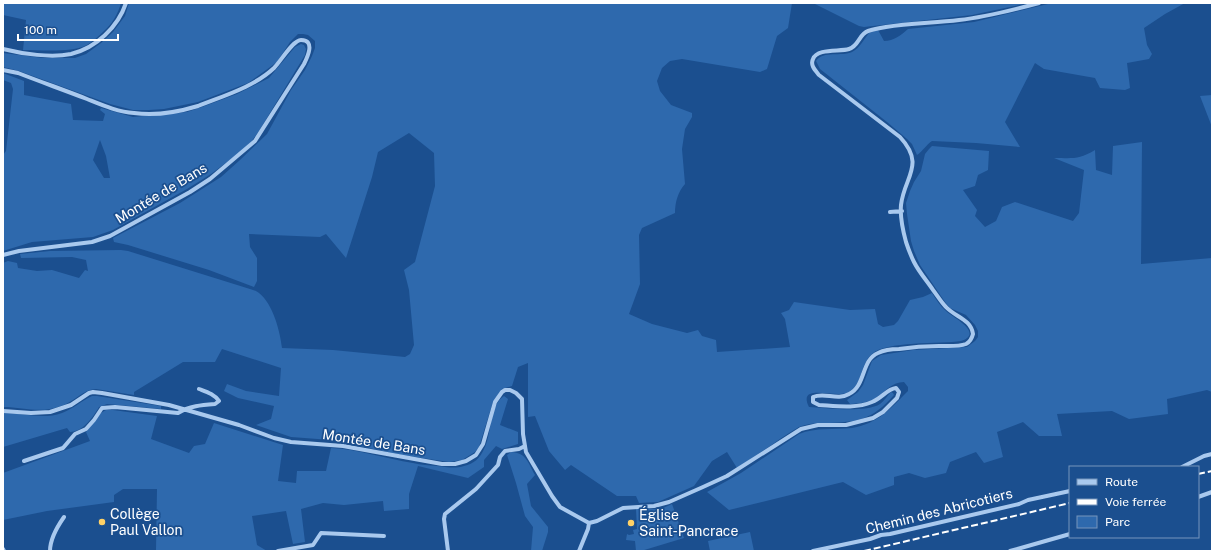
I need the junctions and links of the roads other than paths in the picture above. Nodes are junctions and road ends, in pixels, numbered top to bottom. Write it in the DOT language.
graph roads {
  1 [pos="126,3"];
  2 [pos="1039,3"];
  3 [pos="3,49"];
  4 [pos="3,70"];
  5 [pos="902,211"];
  6 [pos="890,212"];
  7 [pos="3,255"];
  8 [pos="199,389"];
  9 [pos="3,410"];
  10 [pos="183,410"];
  11 [pos="524,446"];
  12 [pos="1212,454"];
  13 [pos="24,462"];
  14 [pos="1184,466"];
  15 [pos="1069,491"];
  16 [pos="1212,492"];
  17 [pos="1199,497"];
  18 [pos="64,518"];
  19 [pos="589,524"];
  20 [pos="1069,534"];
  21 [pos="384,536"];
  22 [pos="1019,550"];
  23 [pos="50,551"];
  24 [pos="278,551"];
  25 [pos="448,551"];
  26 [pos="579,551"];
  27 [pos="813,551"];
  28 [pos="1010,551"];
  1 -- 3 [label="street"];
  2 -- 5 [label="street"];
  4 -- 7 [label="street, Montée de Bans"];
  5 -- 6 [label="street"];
  5 -- 19 [label="street"];
  8 -- 10 [label="street"];
  9 -- 10 [label="street, Montée de Bans"];
  10 -- 11 [label="street, Montée de Bans"];
  10 -- 13 [label="street"];
  11 -- 19 [label="street"];
  11 -- 25 [label="street"];
  12 -- 14 [label="street"];
  15 -- 27 [label="street, Chemin des Abricotiers"];
  16 -- 17 [label="street"];
  18 -- 23 [label="street"];
  19 -- 26 [label="street"];
  20 -- 22 [label="street"];
  21 -- 24 [label="street"];
  22 -- 28 [label="street"];
}
